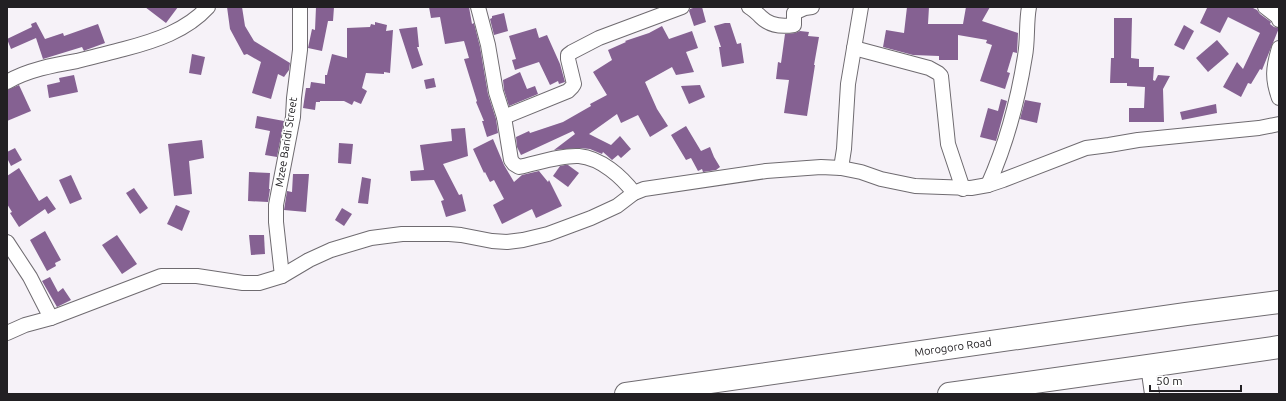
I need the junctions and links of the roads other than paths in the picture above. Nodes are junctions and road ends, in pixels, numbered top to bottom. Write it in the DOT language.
graph roads {
  1 [pos="208,7"];
  2 [pos="300,7"];
  3 [pos="478,7"];
  4 [pos="682,7"];
  5 [pos="749,7"];
  6 [pos="812,7"];
  7 [pos="861,7"];
  8 [pos="1029,7"];
  9 [pos="1265,7"];
  10 [pos="1279,20"];
  11 [pos="854,48"];
  12 [pos="1279,48"];
  13 [pos="7,82"];
  14 [pos="1279,98"];
  15 [pos="504,117"];
  16 [pos="1279,124"];
  17 [pos="841,168"];
  18 [pos="988,185"];
  19 [pos="963,189"];
  20 [pos="634,193"];
  21 [pos="7,242"];
  22 [pos="282,276"];
  23 [pos="1279,302"];
  24 [pos="51,318"];
  25 [pos="7,333"];
  26 [pos="1279,347"];
  27 [pos="1148,366"];
  28 [pos="626,394"];
  29 [pos="949,394"];
  30 [pos="1152,394"];
  1 -- 13 [label="street"];
  2 -- 22 [label="street, Mzee Baridi Street"];
  3 -- 15 [label="street"];
  4 -- 15 [label="street"];
  5 -- 6 [label="street"];
  7 -- 11 [label="street"];
  8 -- 18 [label="street"];
  9 -- 10 [label="street"];
  11 -- 17 [label="street"];
  11 -- 19 [label="street"];
  12 -- 14 [label="street"];
  15 -- 20 [label="street"];
  16 -- 18 [label="street"];
  17 -- 19 [label="street"];
  17 -- 20 [label="street"];
  18 -- 19 [label="street"];
  20 -- 22 [label="street"];
  21 -- 24 [label="street"];
  22 -- 24 [label="street"];
  23 -- 28 [label="highway, Morogoro Road"];
  24 -- 25 [label="street"];
  26 -- 27 [label="highway"];
  27 -- 29 [label="highway"];
  27 -- 30 [label="street"];
}
